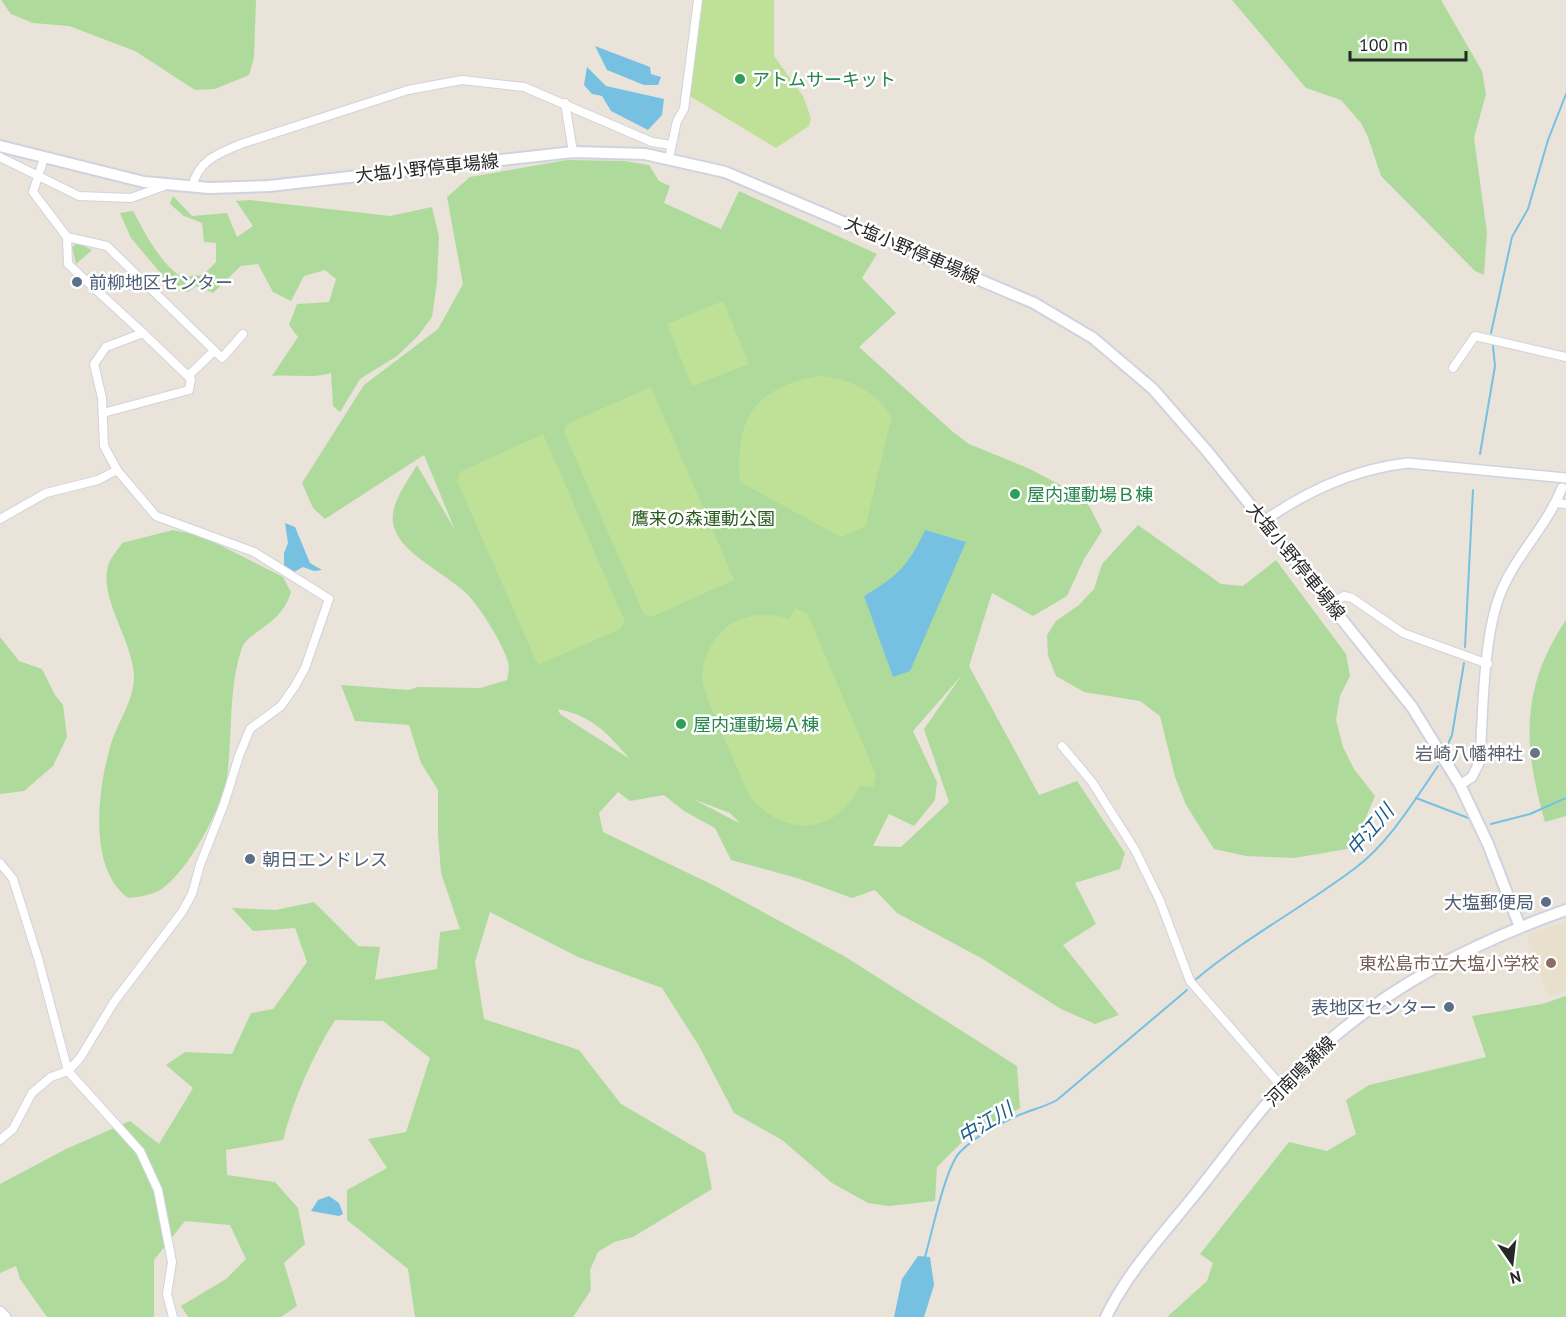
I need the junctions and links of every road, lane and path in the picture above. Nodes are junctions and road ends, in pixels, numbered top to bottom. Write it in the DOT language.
graph roads {
  1 [pos="698,0"];
  2 [pos="565,103"];
  3 [pos="671,145"];
  4 [pos="0,146"];
  5 [pos="573,152"];
  6 [pos="0,157"];
  7 [pos="44,158"];
  8 [pos="669,158"];
  9 [pos="39,178"];
  10 [pos="164,186"];
  11 [pos="192,187"];
  12 [pos="67,237"];
  13 [pos="143,333"];
  14 [pos="243,334"];
  15 [pos="213,351"];
  16 [pos="1566,357"];
  17 [pos="1453,368"];
  18 [pos="188,376"];
  19 [pos="103,413"];
  20 [pos="117,470"];
  21 [pos="1566,478"];
  22 [pos="1562,488"];
  23 [pos="1561,503"];
  24 [pos="0,519"];
  25 [pos="1264,521"];
  26 [pos="1330,604"];
  27 [pos="1488,664"];
  28 [pos="1062,746"];
  29 [pos="1460,784"];
  30 [pos="0,863"];
  31 [pos="1566,910"];
  32 [pos="1520,927"];
  33 [pos="68,1071"];
  34 [pos="1282,1087"];
  35 [pos="0,1140"];
  36 [pos="0,1311"];
  37 [pos="6,1317"];
  38 [pos="173,1317"];
  39 [pos="1106,1317"];
  1 -- 3 [label="street"];
  2 -- 3 [label="street"];
  2 -- 5 [label="street"];
  2 -- 11 [label="street"];
  3 -- 8 [label="street"];
  4 -- 7 [label="main road, 大塩小野停車場線"];
  5 -- 8 [label="main road, 大塩小野停車場線"];
  5 -- 11 [label="main road, 大塩小野停車場線"];
  6 -- 9 [label="street"];
  7 -- 9 [label="street"];
  7 -- 10 [label="main road, 大塩小野停車場線"];
  8 -- 25 [label="main road, 大塩小野停車場線"];
  9 -- 10 [label="street"];
  9 -- 12 [label="street"];
  10 -- 11 [label="main road, 大塩小野停車場線"];
  12 -- 13 [label="street"];
  12 -- 15 [label="street"];
  13 -- 18 [label="street"];
  13 -- 19 [label="street"];
  14 -- 15 [label="street"];
  15 -- 18 [label="street"];
  16 -- 17 [label="street"];
  18 -- 19 [label="street"];
  19 -- 20 [label="street"];
  20 -- 24 [label="street"];
  20 -- 33 [label="street"];
  21 -- 25 [label="street"];
  22 -- 23 [label="street"];
  23 -- 27 [label="street"];
  25 -- 26 [label="main road, 大塩小野停車場線"];
  26 -- 27 [label="street"];
  26 -- 29 [label="main road, 大塩小野停車場線"];
  27 -- 29 [label="street"];
  28 -- 34 [label="street"];
  29 -- 32 [label="main road, 大塩小野停車場線"];
  30 -- 33 [label="street"];
  31 -- 32 [label="main road, 河南鳴瀬線"];
  32 -- 34 [label="main road, 河南鳴瀬線"];
  33 -- 35 [label="street"];
  33 -- 38 [label="street"];
  34 -- 39 [label="main road, 河南鳴瀬線"];
  36 -- 37 [label="street"];
}
